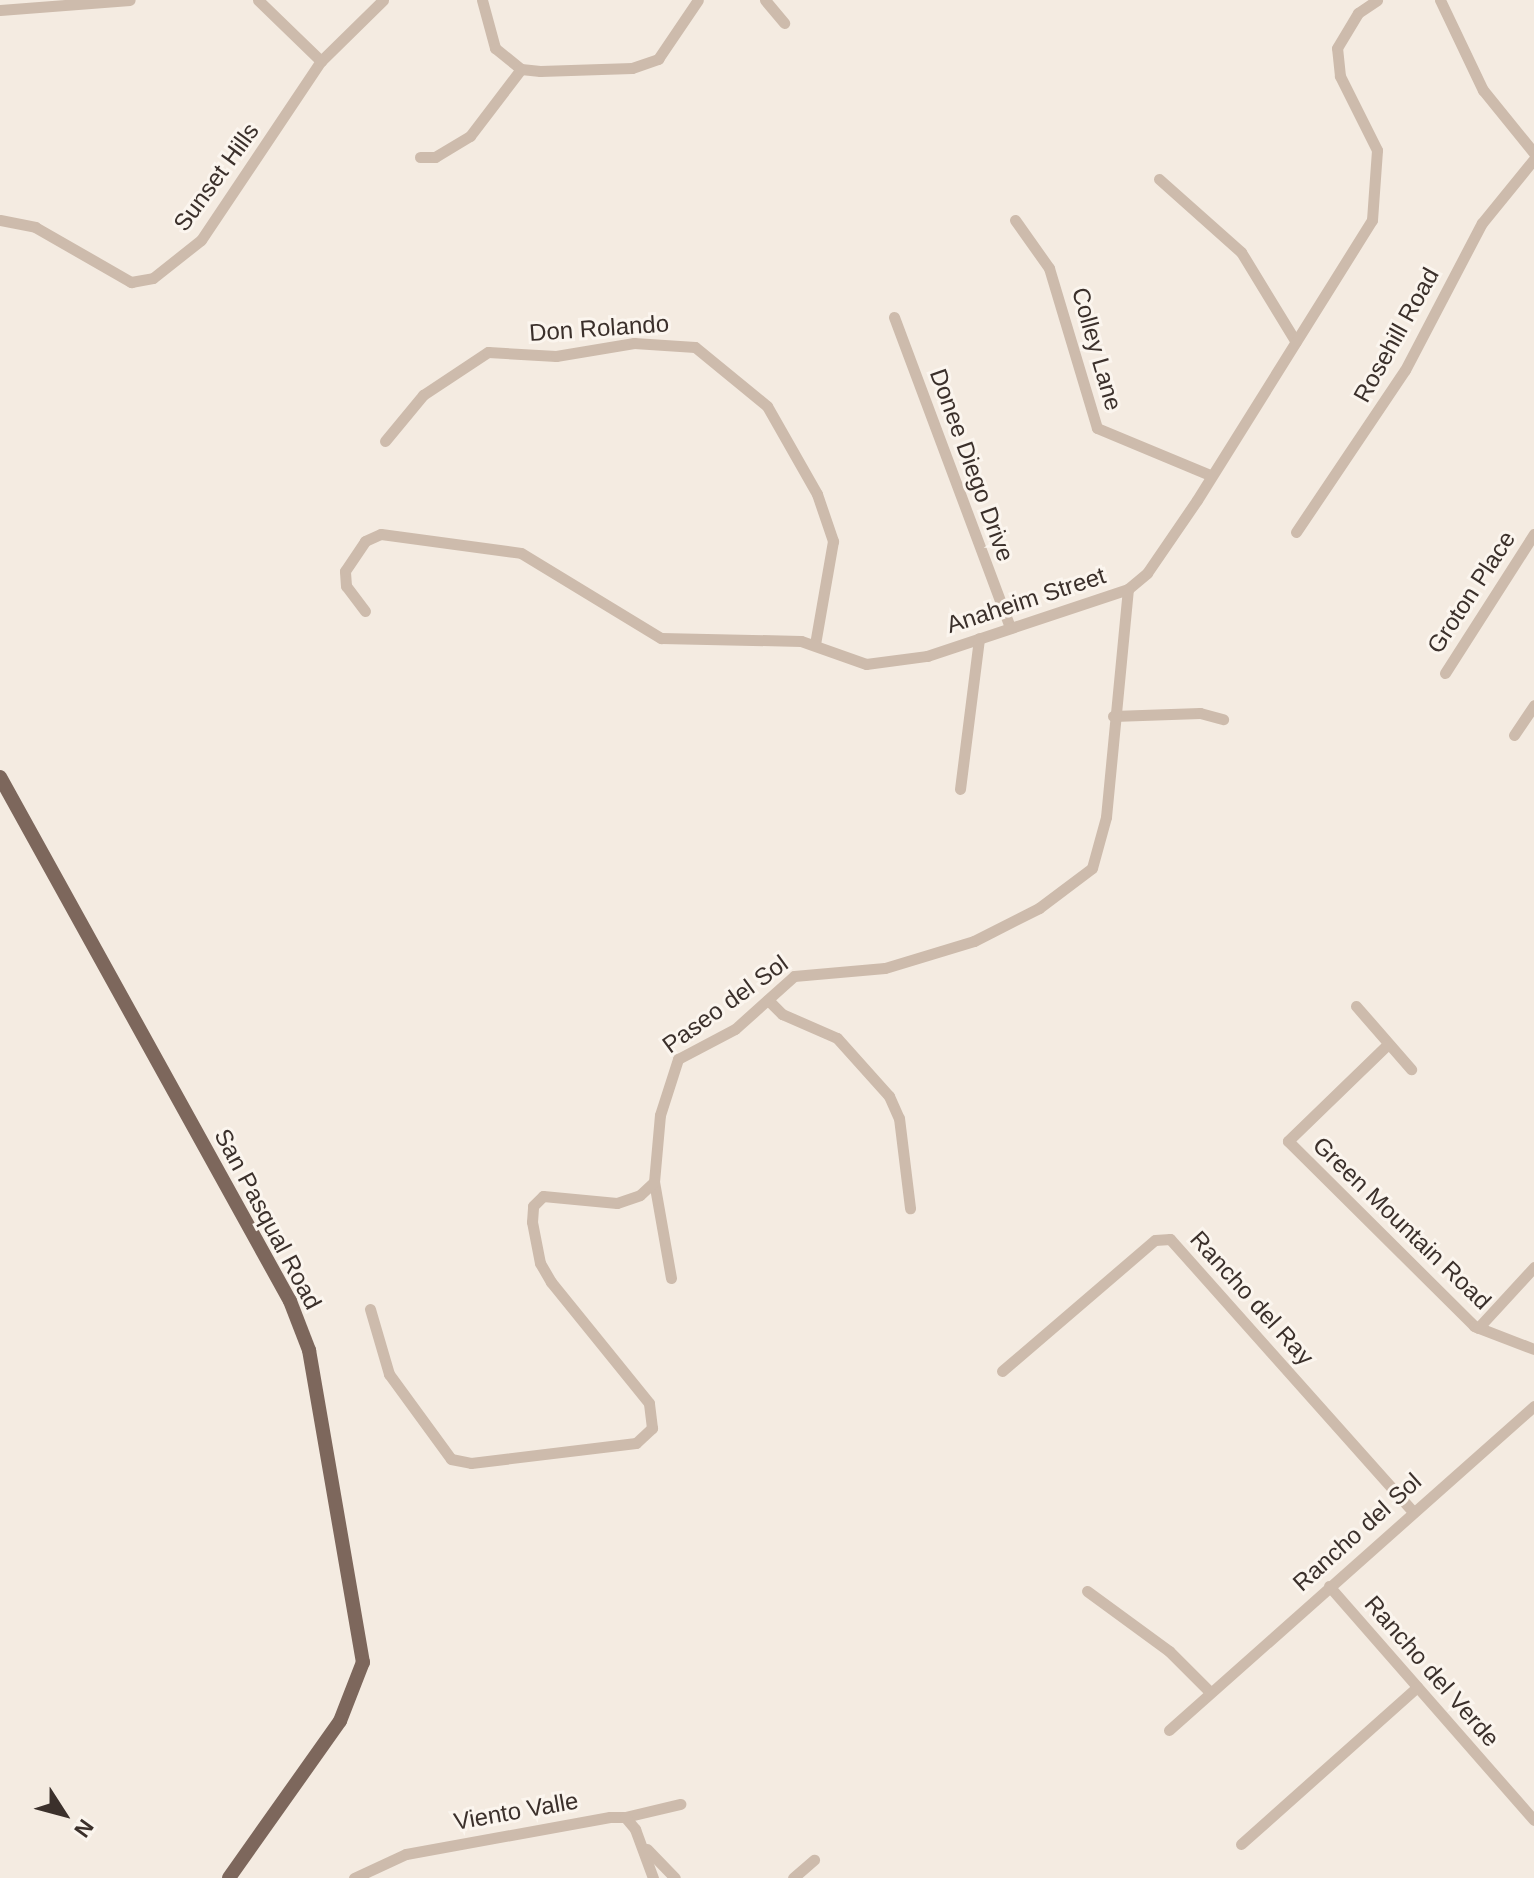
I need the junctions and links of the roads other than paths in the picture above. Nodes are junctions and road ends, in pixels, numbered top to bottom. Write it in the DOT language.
graph roads {
  1 [pos="130,0"];
  2 [pos="258,0"];
  3 [pos="383,0"];
  4 [pos="482,0"];
  5 [pos="698,0"];
  6 [pos="765,0"];
  7 [pos="1377,0"];
  8 [pos="1440,0"];
  9 [pos="0,10"];
  10 [pos="784,23"];
  11 [pos="321,61"];
  12 [pos="521,69"];
  13 [pos="1534,156"];
  14 [pos="420,157"];
  15 [pos="1159,179"];
  16 [pos="0,220"];
  17 [pos="1015,220"];
  18 [pos="894,317"];
  19 [pos="1296,342"];
  20 [pos="385,441"];
  21 [pos="1210,475"];
  22 [pos="1296,532"];
  23 [pos="1534,534"];
  24 [pos="1128,589"];
  25 [pos="365,611"];
  26 [pos="1010,628"];
  27 [pos="979,638"];
  28 [pos="815,644"];
  29 [pos="1445,673"];
  30 [pos="1534,705"];
  31 [pos="1113,716"];
  32 [pos="1223,719"];
  33 [pos="1514,735"];
  34 [pos="0,777"];
  35 [pos="960,789"];
  36 [pos="768,1000"];
  37 [pos="1356,1006"];
  38 [pos="1387,1045"];
  39 [pos="1411,1069"];
  40 [pos="654,1182"];
  41 [pos="910,1208"];
  42 [pos="1534,1267"];
  43 [pos="671,1278"];
  44 [pos="370,1309"];
  45 [pos="1478,1328"];
  46 [pos="1534,1349"];
  47 [pos="1002,1371"];
  48 [pos="1534,1406"];
  49 [pos="1413,1512"];
  50 [pos="1329,1586"];
  51 [pos="1087,1591"];
  52 [pos="1417,1687"];
  53 [pos="1210,1692"];
  54 [pos="1169,1730"];
  55 [pos="680,1804"];
  56 [pos="625,1817"];
  57 [pos="1534,1820"];
  58 [pos="1241,1844"];
  59 [pos="644,1846"];
  60 [pos="814,1860"];
  61 [pos="229,1878"];
  62 [pos="354,1878"];
  63 [pos="653,1878"];
  64 [pos="675,1878"];
  65 [pos="793,1878"];
  1 -- 9 [label="street"];
  2 -- 11 [label="street"];
  3 -- 11 [label="street, Sunset Hills"];
  4 -- 12 [label="street"];
  5 -- 12 [label="street"];
  6 -- 10 [label="street"];
  7 -- 19 [label="street, Anaheim Street"];
  8 -- 13 [label="street"];
  11 -- 16 [label="street, Sunset Hills"];
  12 -- 14 [label="street"];
  13 -- 22 [label="street, Rosehill Road"];
  15 -- 19 [label="street"];
  17 -- 21 [label="street, Colley Lane"];
  18 -- 26 [label="street, Donee Diego Drive"];
  19 -- 21 [label="street, Anaheim Street"];
  20 -- 28 [label="street, Don Rolando"];
  21 -- 24 [label="street, Anaheim Street"];
  23 -- 29 [label="street, Groton Place"];
  24 -- 26 [label="street, Anaheim Street"];
  24 -- 31 [label="street, Paseo del Sol"];
  25 -- 28 [label="street, Anaheim Street"];
  26 -- 27 [label="street, Anaheim Street"];
  27 -- 28 [label="street, Anaheim Street"];
  27 -- 35 [label="street"];
  30 -- 33 [label="street"];
  31 -- 32 [label="street"];
  31 -- 36 [label="street, Paseo del Sol"];
  34 -- 61 [label="main road, San Pasqual Road"];
  36 -- 40 [label="street, Paseo del Sol"];
  36 -- 41 [label="street"];
  37 -- 38 [label="street"];
  38 -- 39 [label="street"];
  38 -- 45 [label="street, Green Mountain Road"];
  40 -- 43 [label="street, Paseo del Sol"];
  40 -- 44 [label="street"];
  42 -- 45 [label="street"];
  45 -- 46 [label="street, Green Mountain Road"];
  47 -- 49 [label="street, Rancho del Ray"];
  48 -- 49 [label="street, Rancho del Sol"];
  49 -- 50 [label="street, Rancho del Sol"];
  50 -- 52 [label="street, Rancho del Verde"];
  50 -- 53 [label="street, Rancho del Sol"];
  51 -- 53 [label="street"];
  52 -- 57 [label="street, Rancho del Verde"];
  52 -- 58 [label="street"];
  53 -- 54 [label="street, Rancho del Sol"];
  55 -- 56 [label="street, Viento Valle"];
  56 -- 59 [label="street"];
  56 -- 62 [label="street, Viento Valle"];
  59 -- 63 [label="street"];
  59 -- 64 [label="street"];
  60 -- 65 [label="street"];
}
